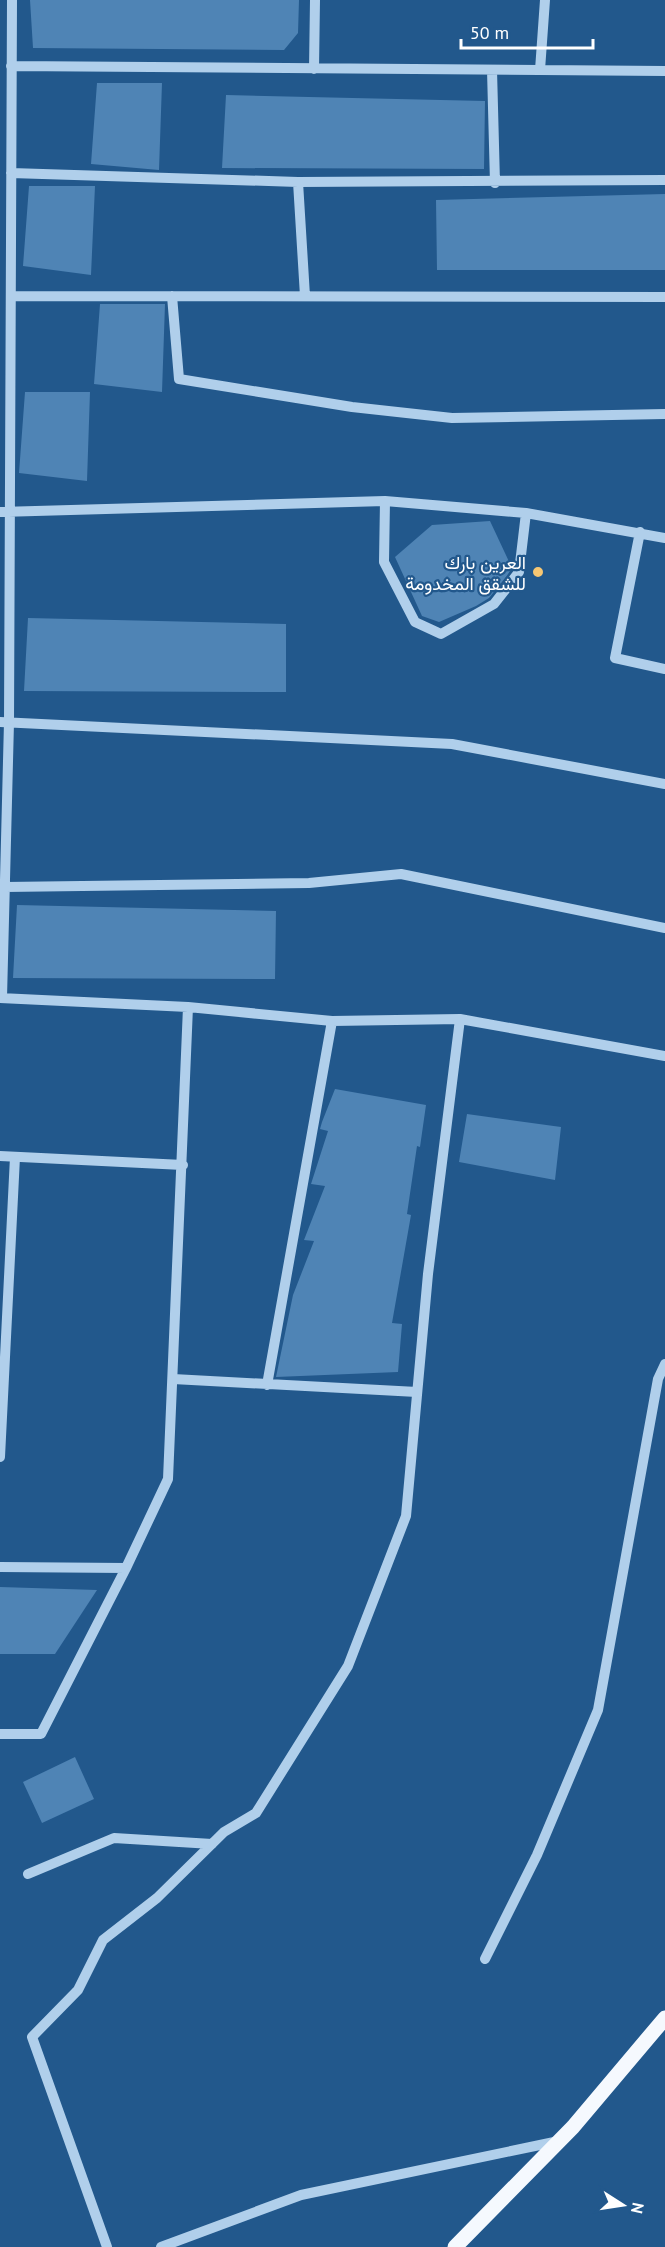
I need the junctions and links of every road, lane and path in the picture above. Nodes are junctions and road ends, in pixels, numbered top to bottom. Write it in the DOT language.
graph roads {
  1 [pos="12,0"];
  2 [pos="315,0"];
  3 [pos="545,0"];
  4 [pos="11,66"];
  5 [pos="314,69"];
  6 [pos="492,70"];
  7 [pos="540,70"];
  8 [pos="665,71"];
  9 [pos="6,104"];
  10 [pos="11,173"];
  11 [pos="665,180"];
  12 [pos="298,182"];
  13 [pos="495,183"];
  14 [pos="11,296"];
  15 [pos="172,296"];
  16 [pos="305,296"];
  17 [pos="665,297"];
  18 [pos="665,414"];
  19 [pos="385,501"];
  20 [pos="5,513"];
  21 [pos="526,513"];
  22 [pos="640,532"];
  23 [pos="665,538"];
  24 [pos="665,669"];
  25 [pos="5,722"];
  26 [pos="665,784"];
  27 [pos="3,826"];
  28 [pos="5,887"];
  29 [pos="665,928"];
  30 [pos="1,998"];
  31 [pos="188,1007"];
  32 [pos="460,1019"];
  33 [pos="332,1022"];
  34 [pos="665,1056"];
  35 [pos="0,1156"];
  36 [pos="15,1157"];
  37 [pos="183,1165"];
  38 [pos="4,1280"];
  39 [pos="665,1364"];
  40 [pos="173,1378"];
  41 [pos="267,1385"];
  42 [pos="417,1392"];
  43 [pos="0,1457"];
  44 [pos="0,1567"];
  45 [pos="126,1568"];
  46 [pos="0,1734"];
  47 [pos="212,1844"];
  48 [pos="28,1874"];
  49 [pos="485,1959"];
  50 [pos="665,2018"];
  51 [pos="560,2141"];
  52 [pos="106,2247"];
  53 [pos="161,2247"];
  54 [pos="455,2247"];
  1 -- 4 [label="street"];
  2 -- 5 [label="street"];
  3 -- 7 [label="street"];
  4 -- 5 [label="street"];
  4 -- 9 [label="street"];
  5 -- 6 [label="street"];
  6 -- 7 [label="street"];
  6 -- 13 [label="street"];
  7 -- 8 [label="street"];
  9 -- 10 [label="street"];
  10 -- 12 [label="street"];
  10 -- 14 [label="street"];
  11 -- 13 [label="street"];
  12 -- 13 [label="street"];
  12 -- 16 [label="street"];
  14 -- 15 [label="street"];
  14 -- 20 [label="street"];
  15 -- 16 [label="street"];
  15 -- 18 [label="street"];
  16 -- 17 [label="street"];
  19 -- 20 [label="street"];
  19 -- 21 [label="street"];
  19 -- 21 [label="street"];
  20 -- 25 [label="street"];
  21 -- 22 [label="street"];
  22 -- 23 [label="street"];
  22 -- 24 [label="street"];
  25 -- 26 [label="street"];
  25 -- 27 [label="street"];
  27 -- 28 [label="street"];
  28 -- 29 [label="street"];
  28 -- 30 [label="street"];
  30 -- 31 [label="street"];
  31 -- 33 [label="street"];
  31 -- 37 [label="street"];
  32 -- 33 [label="street"];
  32 -- 34 [label="street"];
  32 -- 42 [label="street"];
  33 -- 41 [label="street"];
  35 -- 36 [label="street"];
  36 -- 37 [label="street"];
  36 -- 38 [label="street"];
  37 -- 40 [label="street"];
  38 -- 43 [label="street"];
  39 -- 49 [label="street"];
  40 -- 41 [label="street"];
  40 -- 45 [label="street"];
  41 -- 42 [label="street"];
  42 -- 47 [label="street"];
  44 -- 45 [label="street"];
  45 -- 46 [label="street"];
  47 -- 48 [label="street"];
  47 -- 52 [label="street"];
  50 -- 51 [label="main road"];
  51 -- 53 [label="street"];
  51 -- 54 [label="main road"];
}
